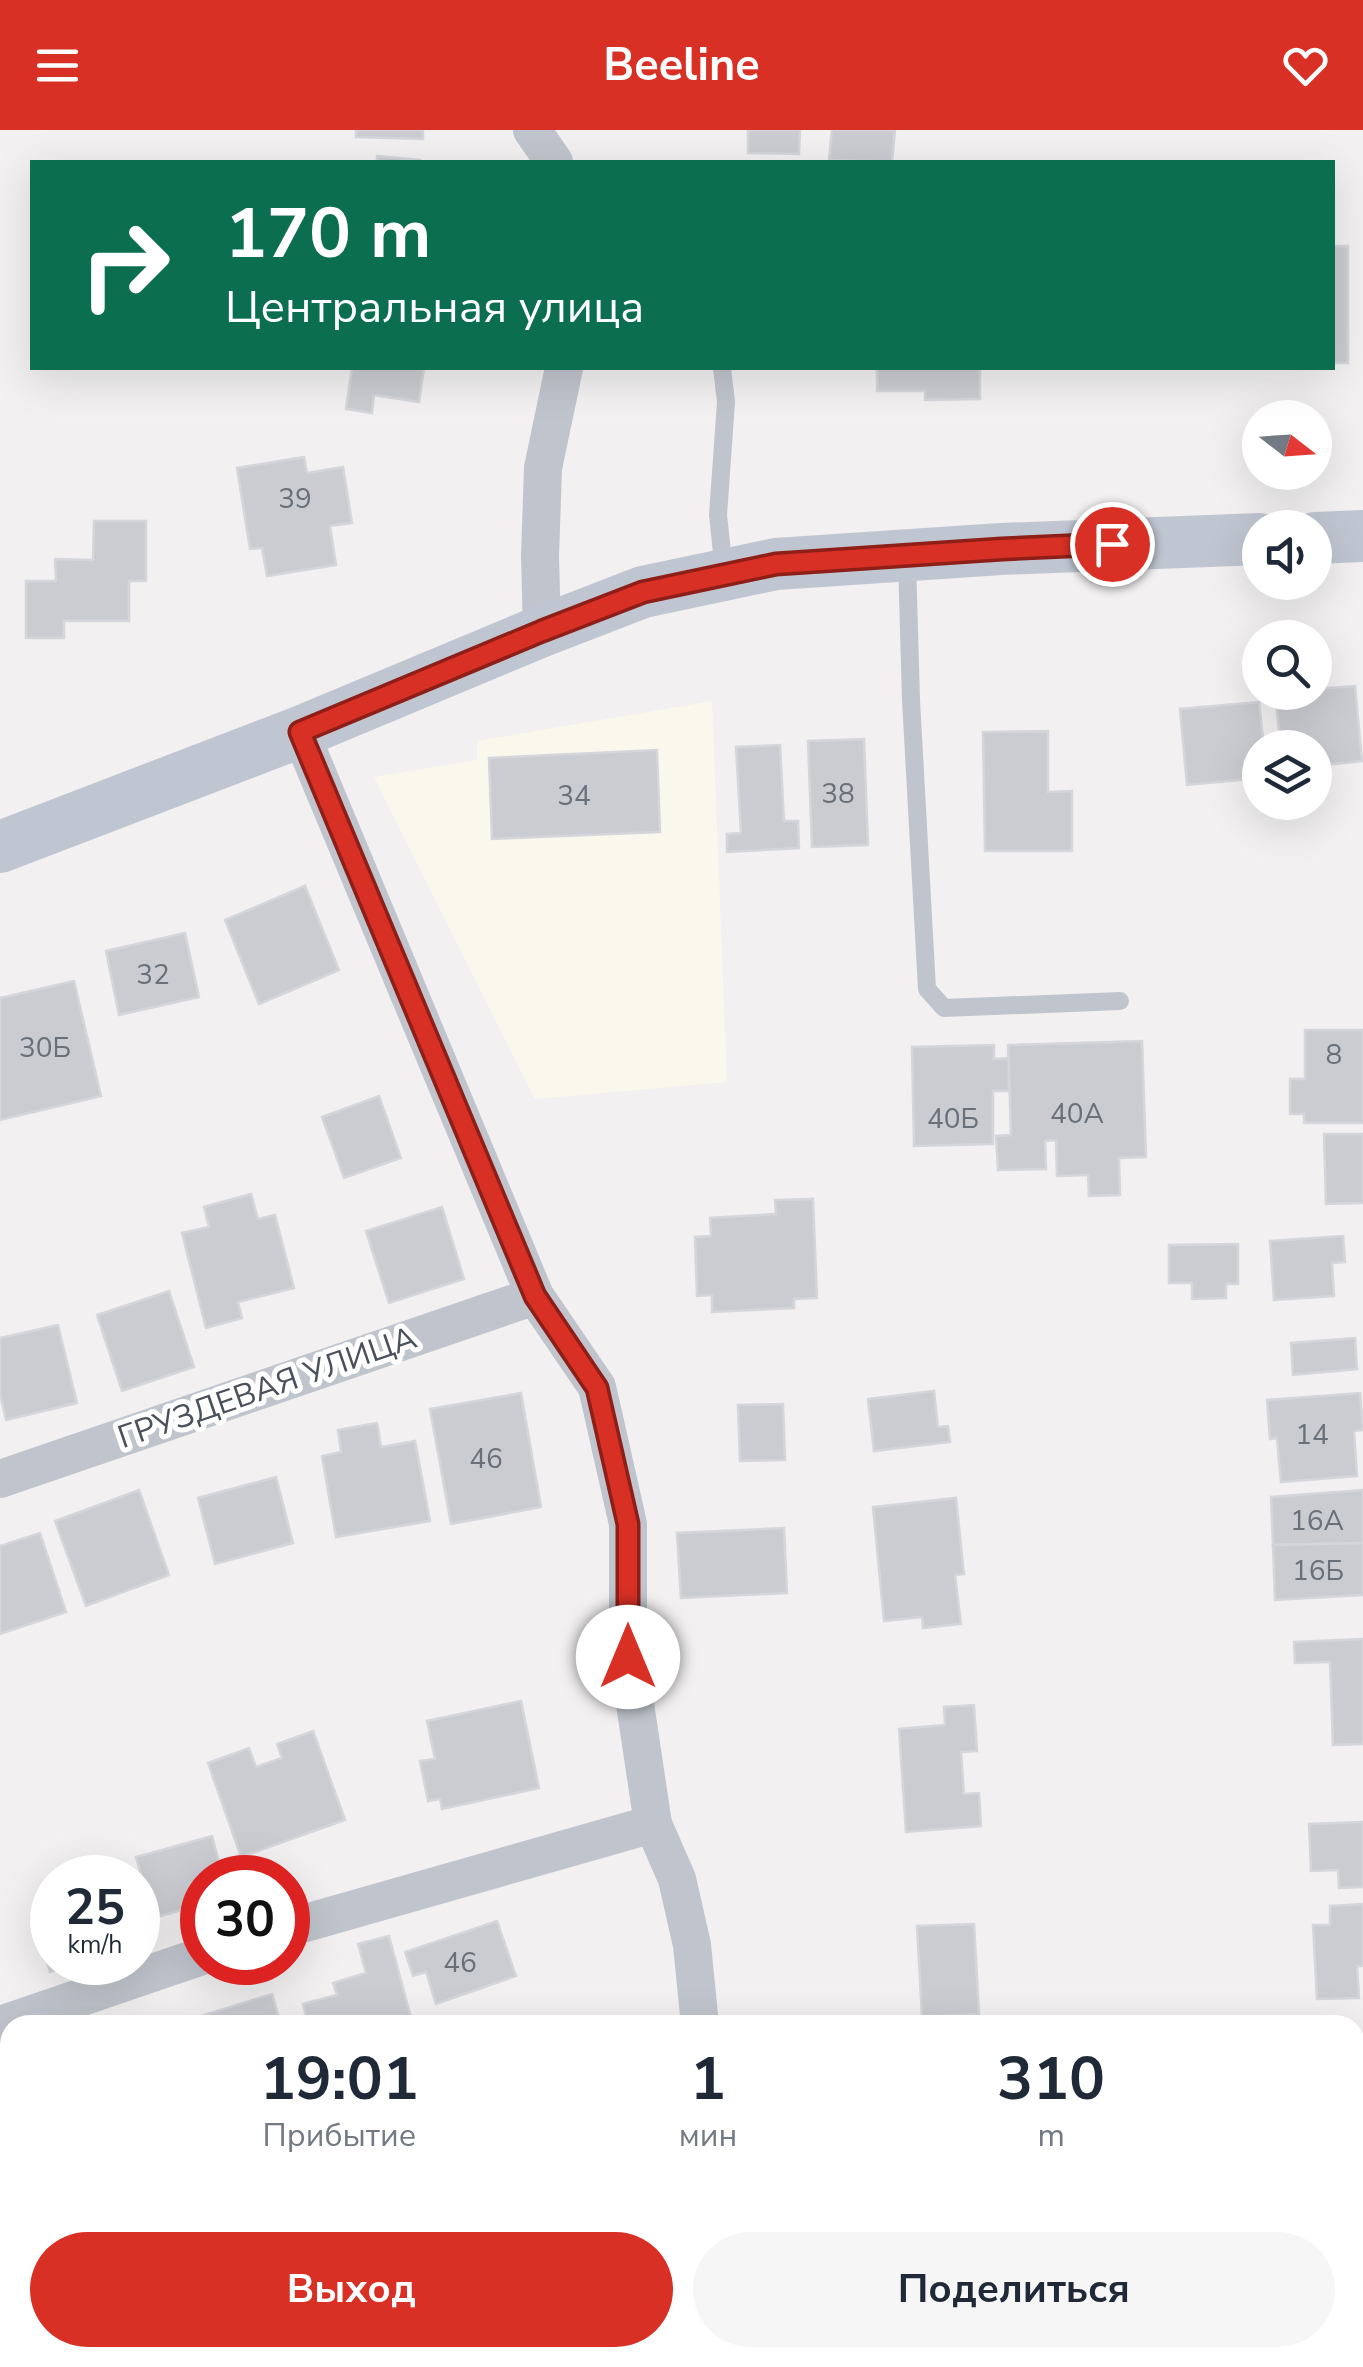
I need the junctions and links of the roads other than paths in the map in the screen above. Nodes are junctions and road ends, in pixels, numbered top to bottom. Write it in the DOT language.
graph roads {
  1 [pos="532,130"];
  2 [pos="553,160"];
  3 [pos="564,370"];
  4 [pos="722,370"];
  5 [pos="1363,536"];
  6 [pos="1332,537"];
  7 [pos="1242,540"];
  8 [pos="906,555"];
  9 [pos="724,574"];
  10 [pos="542,631"];
  11 [pos="300,732"];
  12 [pos="0,847"];
  13 [pos="1120,1001"];
  14 [pos="535,1296"];
  15 [pos="0,1478"];
  16 [pos="653,1824"];
  17 [pos="310,1922"];
  18 [pos="180,1964"];
  19 [pos="29,2015"];
  20 [pos="699,2015"];
  1 -- 2 [label="street"];
  3 -- 10 [label="street"];
  4 -- 9 [label="lane"];
  5 -- 6 [label="street"];
  7 -- 8 [label="street"];
  8 -- 9 [label="street"];
  8 -- 13 [label="lane"];
  9 -- 10 [label="street"];
  10 -- 11 [label="street"];
  11 -- 12 [label="street"];
  11 -- 14 [label="street"];
  14 -- 15 [label="street, ГРУЗДЕВАЯ УЛИЦА"];
  14 -- 16 [label="street"];
  16 -- 17 [label="street"];
  16 -- 20 [label="street"];
  18 -- 19 [label="street"];
}
